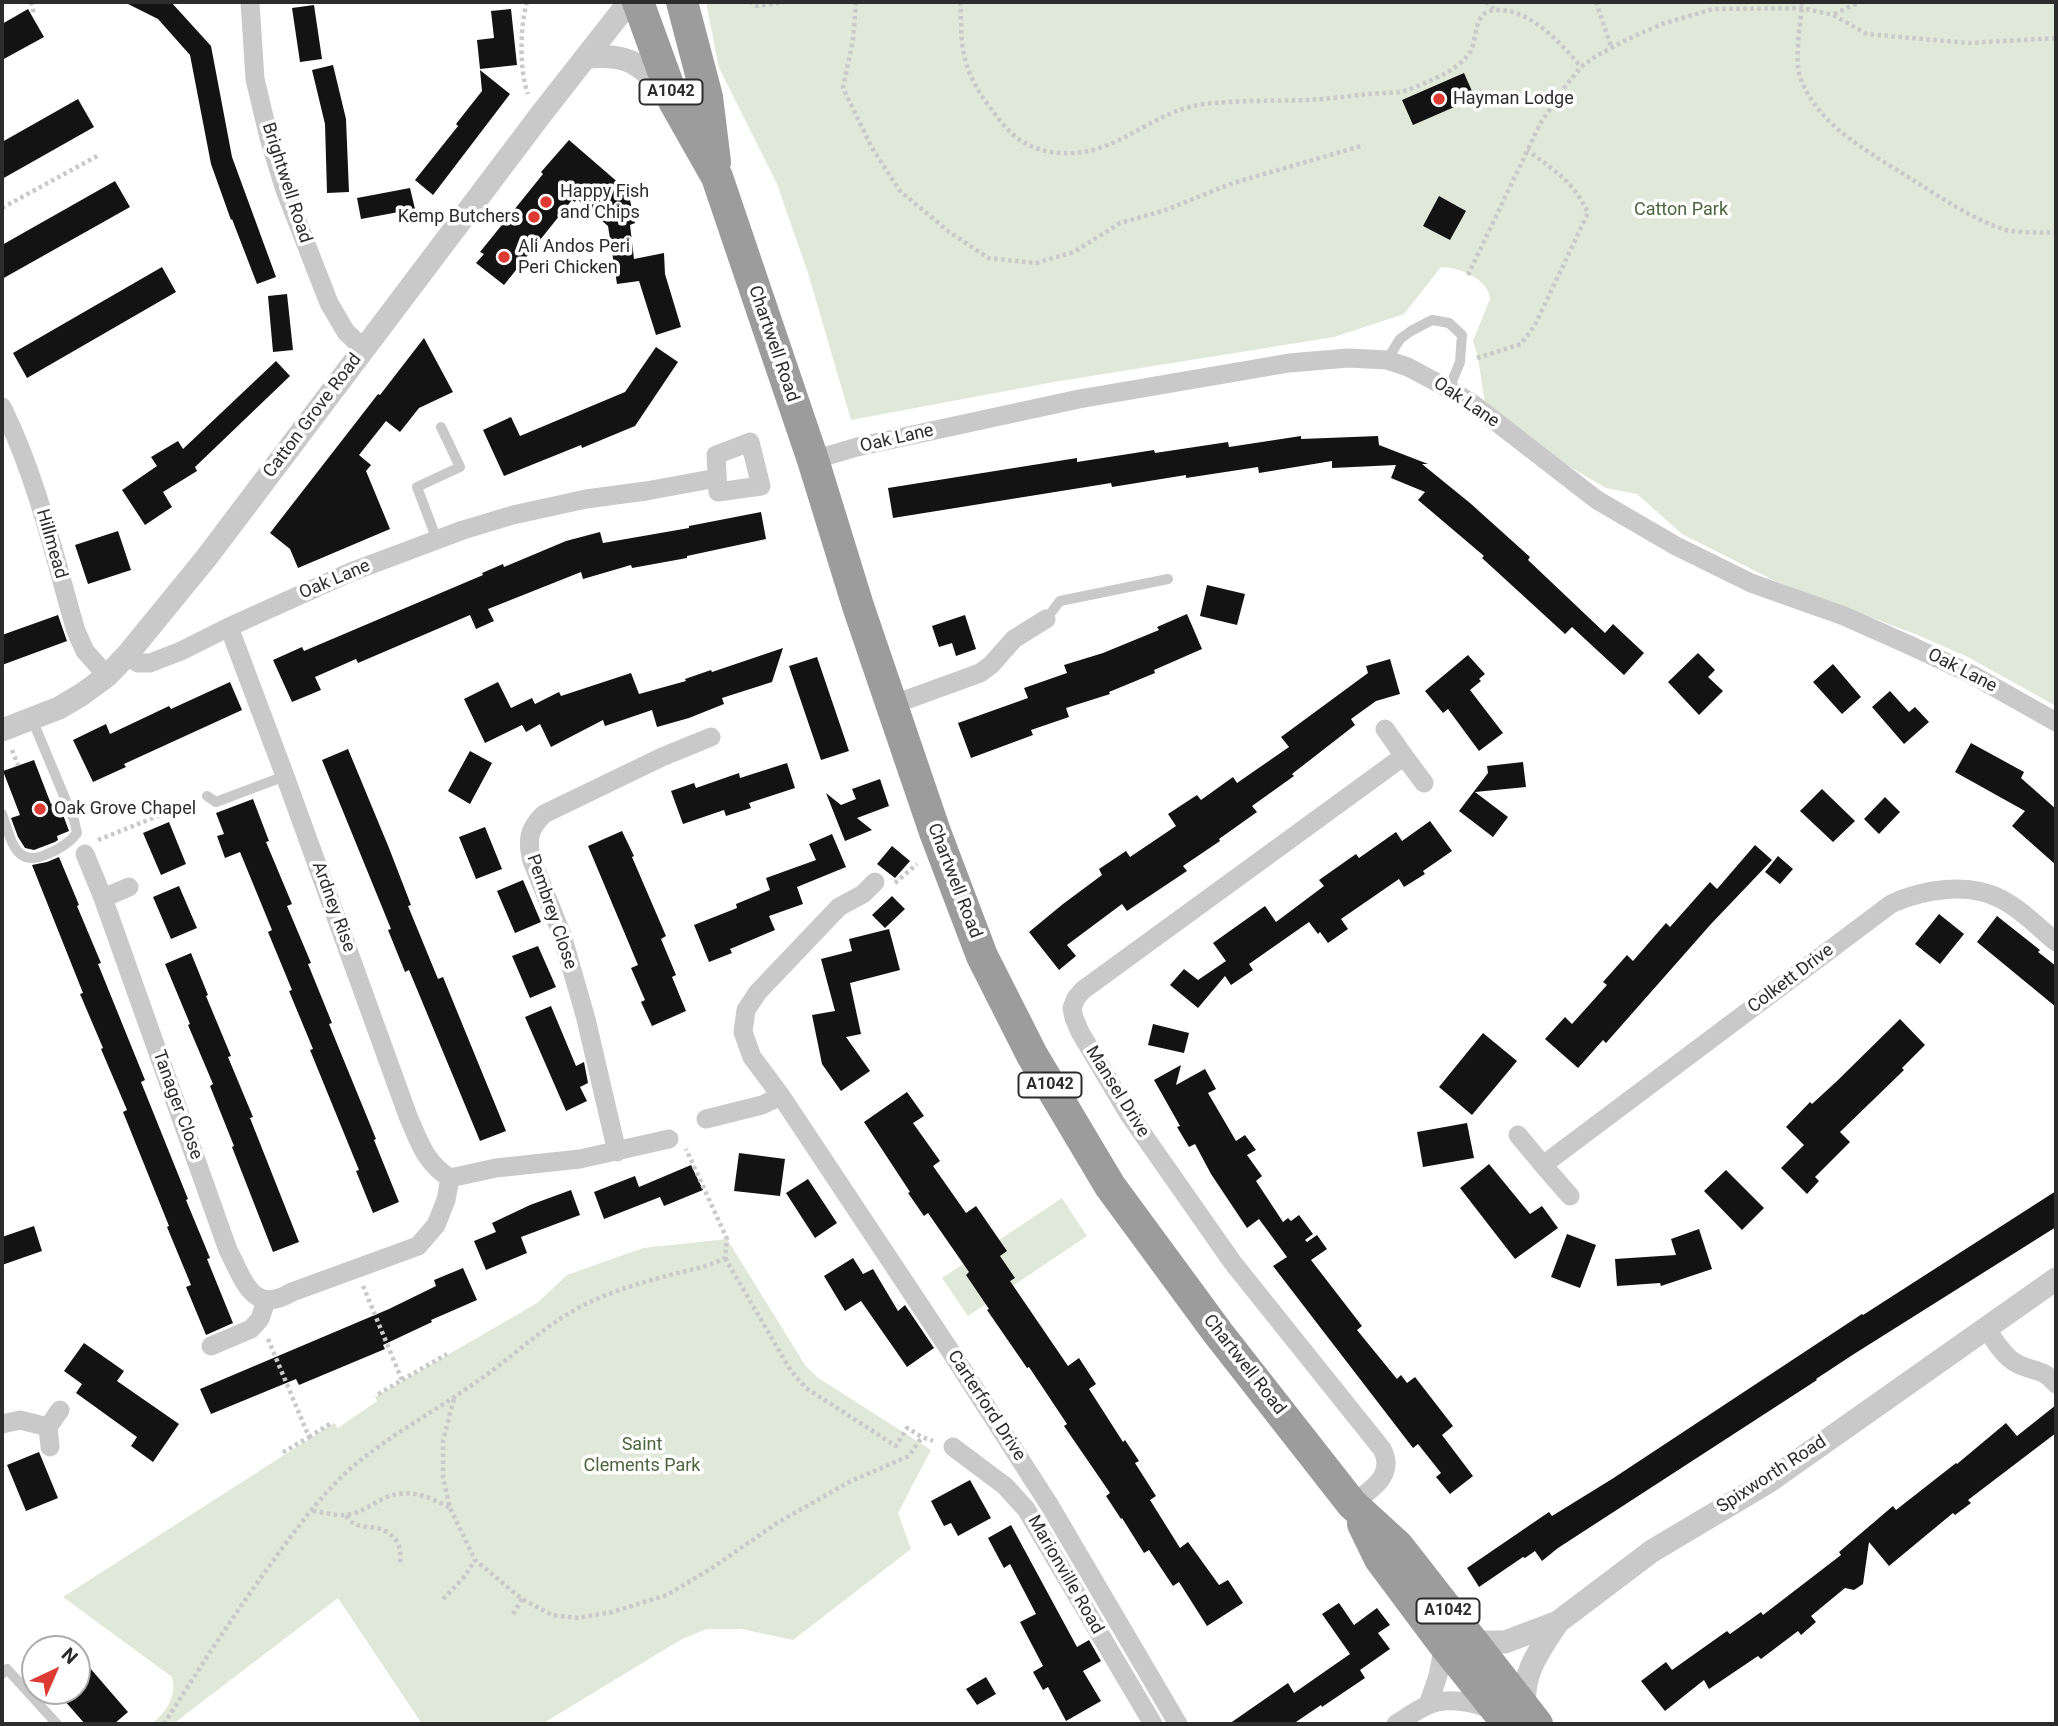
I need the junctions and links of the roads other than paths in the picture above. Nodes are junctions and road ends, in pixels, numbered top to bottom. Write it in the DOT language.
graph roads {
  1 [pos="250,2"];
  2 [pos="629,2"];
  3 [pos="638,2"];
  4 [pos="682,2"];
  5 [pos="587,57"];
  6 [pos="674,101"];
  7 [pos="717,177"];
  8 [pos="364,349"];
  9 [pos="1387,360"];
  10 [pos="1449,388"];
  11 [pos="2,407"];
  12 [pos="441,427"];
  13 [pos="813,460"];
  14 [pos="717,478"];
  15 [pos="438,540"];
  16 [pos="1168,579"];
  17 [pos="1046,619"];
  18 [pos="229,627"];
  19 [pos="127,655"];
  20 [pos="107,676"];
  21 [pos="892,705"];
  22 [pos="32,719"];
  23 [pos="2056,722"];
  24 [pos="1385,729"];
  25 [pos="2,730"];
  26 [pos="710,737"];
  27 [pos="1404,756"];
  28 [pos="285,776"];
  29 [pos="1424,783"];
  30 [pos="207,796"];
  31 [pos="2,814"];
  32 [pos="85,854"];
  33 [pos="875,882"];
  34 [pos="129,887"];
  35 [pos="103,898"];
  36 [pos="2056,942"];
  37 [pos="781,1096"];
  38 [pos="706,1119"];
  39 [pos="1518,1135"];
  40 [pos="669,1139"];
  41 [pos="617,1152"];
  42 [pos="1543,1165"];
  43 [pos="450,1178"];
  44 [pos="1570,1196"];
  45 [pos="2056,1279"];
  46 [pos="263,1310"];
  47 [pos="1986,1328"];
  48 [pos="211,1346"];
  49 [pos="2056,1384"];
  50 [pos="60,1410"];
  51 [pos="2,1424"];
  52 [pos="48,1427"];
  53 [pos="50,1447"];
  54 [pos="953,1447"];
  55 [pos="1352,1504"];
  56 [pos="1558,1622"];
  57 [pos="1458,1642"];
  58 [pos="2,1674"];
  59 [pos="1428,1704"];
  60 [pos="1517,1717"];
  61 [pos="57,1724"];
  62 [pos="1153,1724"];
  63 [pos="1178,1724"];
  64 [pos="1396,1724"];
  1 -- 8 [label="street, Brightwell Road"];
  2 -- 5 [label="street, Catton Grove Road"];
  3 -- 6 [label="highway, Chartwell Road / A1042"];
  4 -- 7 [label="highway, Chartwell Road / A1042"];
  5 -- 6 [label="street"];
  5 -- 8 [label="street, Catton Grove Road"];
  6 -- 7 [label="highway, Chartwell Road / A1042"];
  7 -- 13 [label="highway, Chartwell Road / A1042"];
  8 -- 19 [label="street, Catton Grove Road"];
  9 -- 10 [label="street, Oak Lane"];
  9 -- 10 [label="lane"];
  9 -- 13 [label="street, Oak Lane"];
  10 -- 23 [label="street, Oak Lane"];
  11 -- 20 [label="street, Hillmead"];
  12 -- 15 [label="lane"];
  13 -- 21 [label="highway, Chartwell Road / A1042"];
  14 -- 15 [label="street, Oak Lane"];
  15 -- 18 [label="street, Oak Lane"];
  16 -- 17 [label="lane"];
  17 -- 21 [label="street"];
  18 -- 19 [label="street, Oak Lane"];
  18 -- 28 [label="street, Ardney Rise"];
  19 -- 20 [label="street, Catton Grove Road"];
  20 -- 22 [label="street, Catton Grove Road"];
  21 -- 55 [label="highway, Chartwell Road / A1042"];
  22 -- 25 [label="street, Catton Grove Road"];
  22 -- 31 [label="lane"];
  24 -- 27 [label="street"];
  26 -- 41 [label="street, Pembrey Close"];
  27 -- 29 [label="street"];
  27 -- 55 [label="street, Mansel Drive"];
  28 -- 30 [label="lane"];
  28 -- 43 [label="street, Ardney Rise"];
  32 -- 35 [label="street, Tanager Close"];
  33 -- 37 [label="street, Carterford Drive"];
  34 -- 35 [label="street"];
  35 -- 46 [label="street, Tanager Close"];
  36 -- 42 [label="street, Colkett Drive"];
  37 -- 38 [label="street"];
  37 -- 63 [label="street, Carterford Drive"];
  39 -- 42 [label="street"];
  40 -- 41 [label="street"];
  41 -- 43 [label="street"];
  42 -- 44 [label="street"];
  43 -- 46 [label="street"];
  45 -- 47 [label="street, Spixworth Road"];
  46 -- 48 [label="street"];
  47 -- 49 [label="street"];
  47 -- 56 [label="street, Spixworth Road"];
  50 -- 52 [label="street"];
  51 -- 52 [label="street"];
  52 -- 53 [label="street"];
  54 -- 62 [label="street, Marionville Road"];
  55 -- 57 [label="highway, Chartwell Road / A1042"];
  56 -- 57 [label="street, Spixworth Road"];
  56 -- 60 [label="street, Spixworth Road"];
  57 -- 59 [label="street"];
  57 -- 60 [label="highway, Chartwell Road / A1042"];
  58 -- 61 [label="lane"];
  59 -- 60 [label="street"];
  59 -- 64 [label="street"];
}
